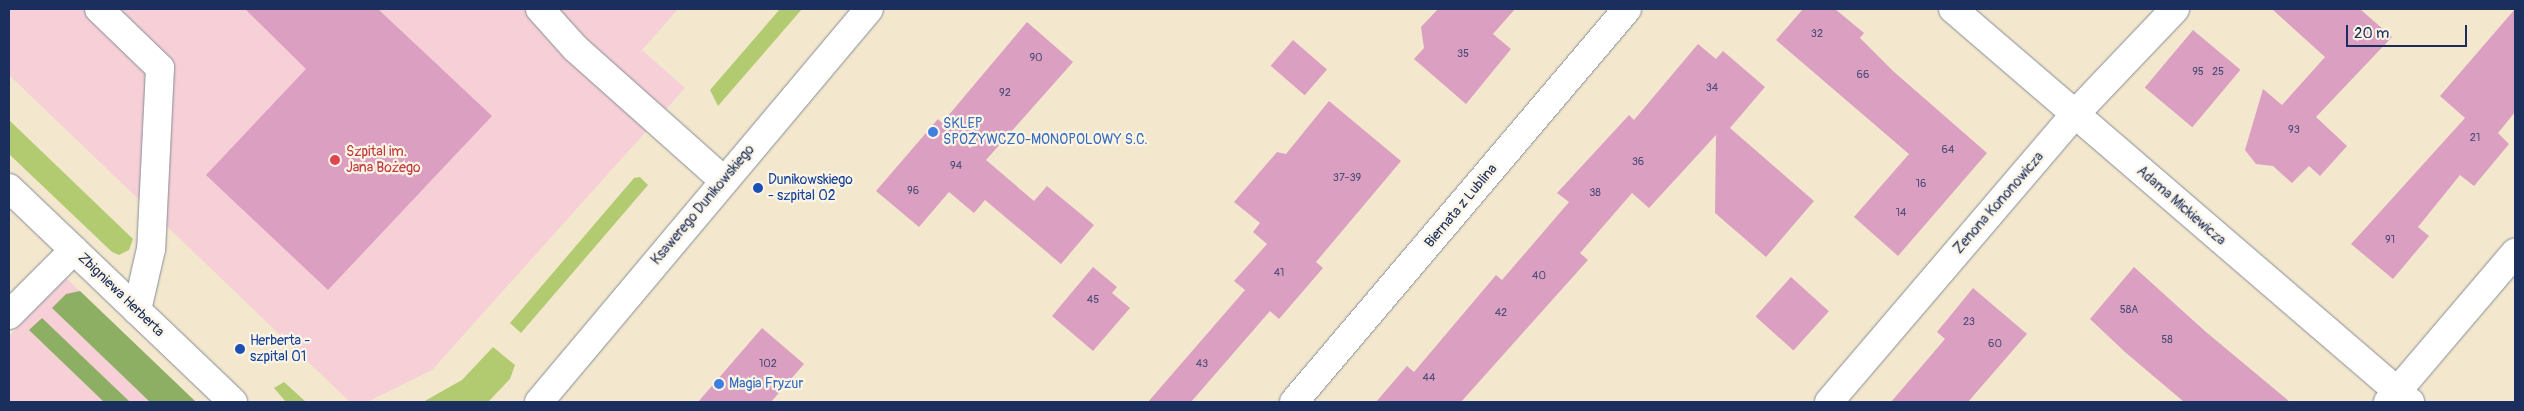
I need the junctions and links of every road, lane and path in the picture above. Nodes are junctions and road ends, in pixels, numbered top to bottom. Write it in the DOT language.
graph roads {
  1 [pos="99,9"];
  2 [pos="540,9"];
  3 [pos="869,9"];
  4 [pos="1627,9"];
  5 [pos="1952,9"];
  6 [pos="2175,9"];
  7 [pos="2075,114"];
  8 [pos="724,180"];
  9 [pos="9,188"];
  10 [pos="74,250"];
  11 [pos="2515,253"];
  12 [pos="137,310"];
  13 [pos="9,315"];
  14 [pos="2398,399"];
  15 [pos="234,402"];
  16 [pos="539,402"];
  17 [pos="1294,402"];
  18 [pos="1829,402"];
  1 -- 12 [label="street"];
  2 -- 8 [label="street"];
  3 -- 8 [label="street, Ksawerego Dunikowskiego"];
  4 -- 17 [label="street, Biernata z Lublina"];
  5 -- 7 [label="street, Adama Mickiewicza"];
  6 -- 7 [label="street, Zenona Kononowicza"];
  7 -- 14 [label="street, Adama Mickiewicza"];
  7 -- 18 [label="street, Zenona Kononowicza"];
  8 -- 16 [label="street, Ksawerego Dunikowskiego"];
  9 -- 10 [label="street, Zbigniewa Herberta"];
  10 -- 12 [label="street, Zbigniewa Herberta"];
  10 -- 13 [label="street"];
  11 -- 14 [label="street"];
  12 -- 15 [label="street, Zbigniewa Herberta"];
}
